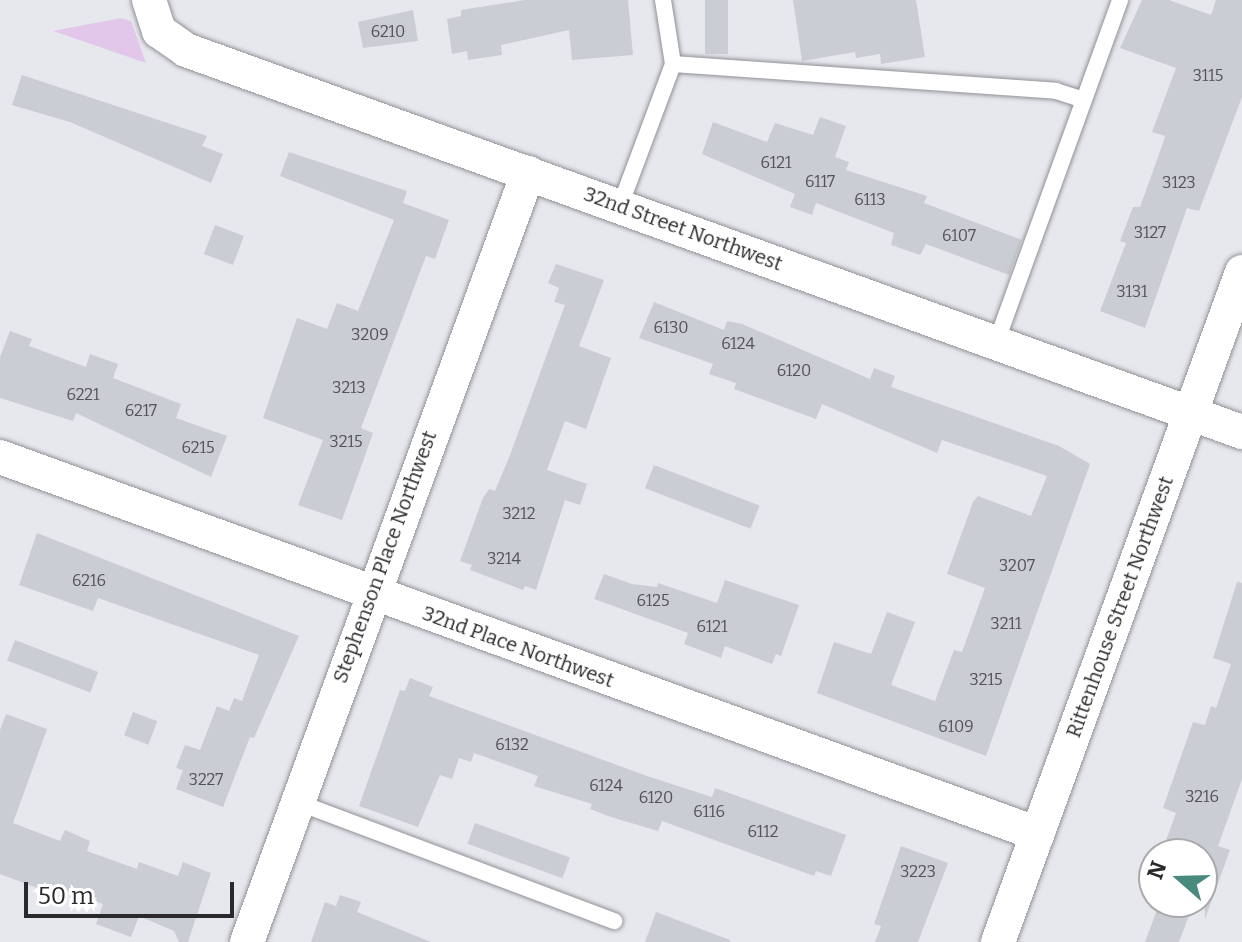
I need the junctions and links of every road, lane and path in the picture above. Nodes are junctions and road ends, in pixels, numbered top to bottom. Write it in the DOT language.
graph roads {
  1 [pos="149,0"];
  2 [pos="663,0"];
  3 [pos="1120,0"];
  4 [pos="673,64"];
  5 [pos="1084,100"];
  6 [pos="528,173"];
  7 [pos="620,206"];
  8 [pos="1242,272"];
  9 [pos="996,343"];
  10 [pos="1191,413"];
  11 [pos="1242,432"];
  12 [pos="0,457"];
  13 [pos="372,593"];
  14 [pos="297,802"];
  15 [pos="1038,834"];
  16 [pos="614,921"];
  17 [pos="247,942"];
  18 [pos="998,942"];
  1 -- 6 [label="street, 32nd Street Northwest"];
  2 -- 4 [label="lane"];
  3 -- 5 [label="lane"];
  4 -- 5 [label="lane"];
  4 -- 7 [label="lane"];
  5 -- 9 [label="lane"];
  6 -- 7 [label="street, 32nd Street Northwest"];
  6 -- 13 [label="street, Stephenson Place Northwest"];
  7 -- 9 [label="street, 32nd Street Northwest"];
  8 -- 10 [label="street, Rittenhouse Street Northwest"];
  9 -- 10 [label="street, 32nd Street Northwest"];
  10 -- 11 [label="street, 32nd Street Northwest"];
  10 -- 15 [label="street, Rittenhouse Street Northwest"];
  12 -- 13 [label="street, 32nd Place Northwest"];
  13 -- 14 [label="street, Stephenson Place Northwest"];
  13 -- 15 [label="street, 32nd Place Northwest"];
  14 -- 16 [label="lane"];
  14 -- 17 [label="street, Stephenson Place Northwest"];
  15 -- 18 [label="street, Rittenhouse Street Northwest"];
}
